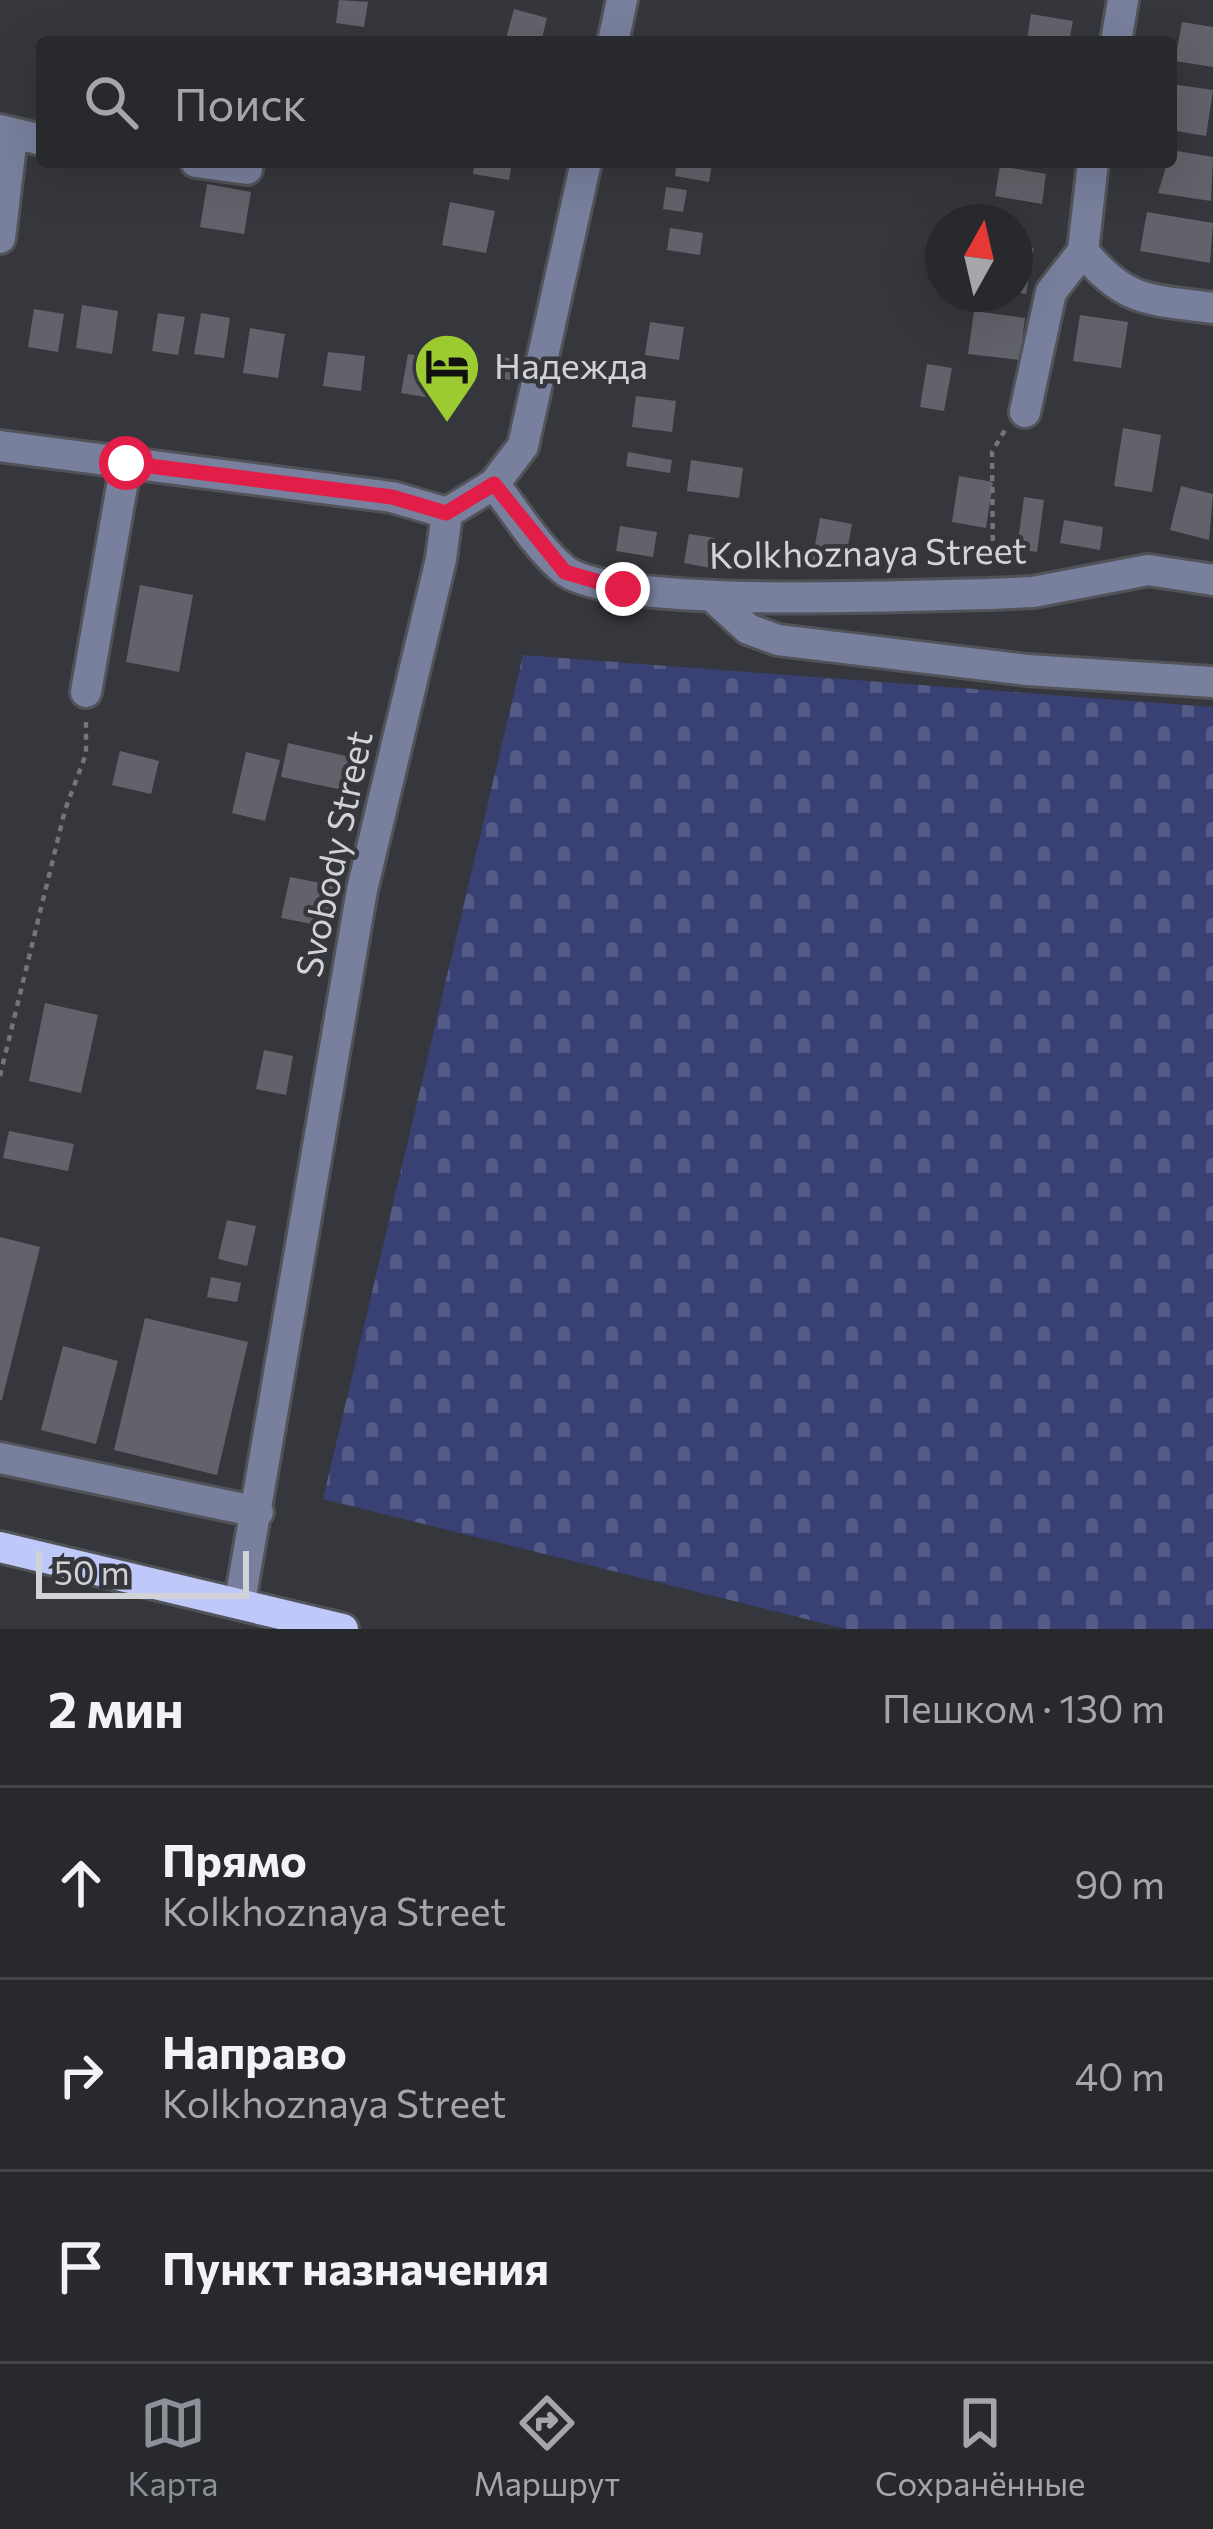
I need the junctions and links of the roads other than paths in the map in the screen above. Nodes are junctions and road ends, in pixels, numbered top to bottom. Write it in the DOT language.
graph roads {
  1 [pos="622,0"];
  2 [pos="1123,0"];
  3 [pos="614,36"];
  4 [pos="1116,36"];
  5 [pos="18,136"];
  6 [pos="240,168"];
  7 [pos="585,168"];
  8 [pos="1092,168"];
  9 [pos="247,169"];
  10 [pos="0,238"];
  11 [pos="1083,251"];
  12 [pos="1213,308"];
  13 [pos="1025,412"];
  14 [pos="0,446"];
  15 [pos="126,463"];
  16 [pos="494,484"];
  17 [pos="446,513"];
  18 [pos="1213,580"];
  19 [pos="713,596"];
  20 [pos="1213,682"];
  21 [pos="86,692"];
  22 [pos="0,1458"];
  23 [pos="258,1512"];
  24 [pos="0,1547"];
  25 [pos="240,1601"];
  26 [pos="308,1624"];
  27 [pos="343,1629"];
  1 -- 3 [label="street"];
  2 -- 4 [label="street"];
  5 -- 10 [label="street"];
  6 -- 9 [label="street"];
  7 -- 16 [label="street"];
  8 -- 11 [label="street"];
  11 -- 12 [label="street"];
  11 -- 13 [label="street"];
  14 -- 15 [label="street"];
  15 -- 17 [label="street"];
  15 -- 21 [label="street"];
  16 -- 17 [label="street"];
  16 -- 19 [label="street, Kolkhoznaya Street"];
  17 -- 23 [label="street, Svobody Street"];
  18 -- 19 [label="street, Kolkhoznaya Street"];
  19 -- 20 [label="street"];
  22 -- 23 [label="street"];
  23 -- 25 [label="street, Svobody Street"];
  24 -- 25 [label="main road"];
  25 -- 26 [label="main road"];
  26 -- 27 [label="main road"];
}
